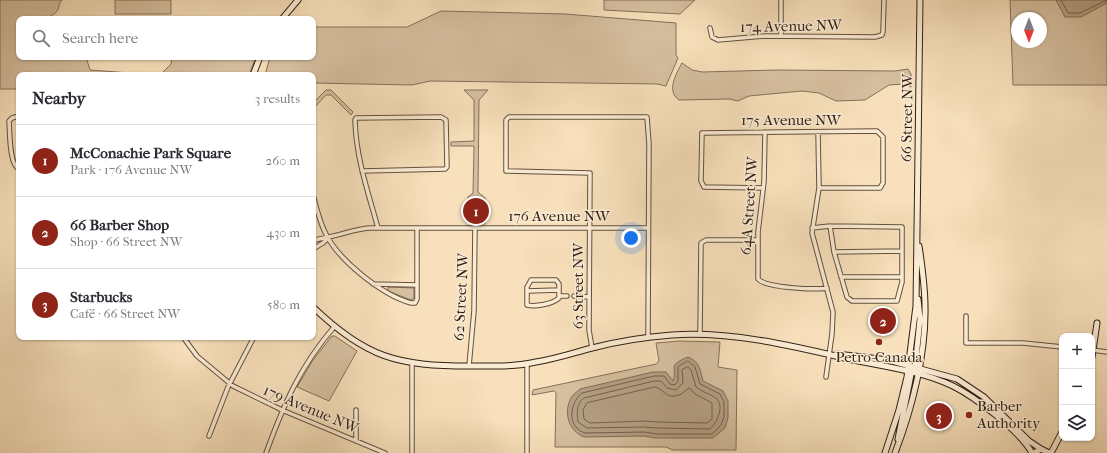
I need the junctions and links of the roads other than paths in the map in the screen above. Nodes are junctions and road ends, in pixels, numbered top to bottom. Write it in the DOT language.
graph roads {
  1 [pos="298,0"];
  2 [pos="781,0"];
  3 [pos="884,0"];
  4 [pos="920,0"];
  5 [pos="285,16"];
  6 [pos="710,28"];
  7 [pos="781,36"];
  8 [pos="259,60"];
  9 [pos="254,72"];
  10 [pos="16,116"];
  11 [pos="765,132"];
  12 [pos="818,132"];
  13 [pos="16,166"];
  14 [pos="362,171"];
  15 [pos="763,188"];
  16 [pos="819,188"];
  17 [pos="316,204"];
  18 [pos="830,226"];
  19 [pos="378,228"];
  20 [pos="417,228"];
  21 [pos="476,228"];
  22 [pos="590,228"];
  23 [pos="648,228"];
  24 [pos="812,228"];
  25 [pos="918,237"];
  26 [pos="328,238"];
  27 [pos="316,239"];
  28 [pos="757,240"];
  29 [pos="316,247"];
  30 [pos="834,252"];
  31 [pos="902,252"];
  32 [pos="841,277"];
  33 [pos="902,277"];
  34 [pos="372,284"];
  35 [pos="417,285"];
  36 [pos="828,288"];
  37 [pos="559,290"];
  38 [pos="527,291"];
  39 [pos="916,292"];
  40 [pos="559,296"];
  41 [pos="567,296"];
  42 [pos="574,296"];
  43 [pos="589,297"];
  44 [pos="316,310"];
  45 [pos="966,316"];
  46 [pos="1097,323"];
  47 [pos="334,327"];
  48 [pos="700,335"];
  49 [pos="1095,337"];
  50 [pos="648,338"];
  51 [pos="185,340"];
  52 [pos="252,340"];
  53 [pos="1059,347"];
  54 [pos="592,348"];
  55 [pos="1095,351"];
  56 [pos="1107,352"];
  57 [pos="832,354"];
  58 [pos="412,363"];
  59 [pos="527,364"];
  60 [pos="908,364"];
  61 [pos="469,366"];
  62 [pos="917,367"];
  63 [pos="912,373"];
  64 [pos="826,377"];
  65 [pos="230,384"];
  66 [pos="282,410"];
  67 [pos="356,410"];
  68 [pos="209,436"];
  69 [pos="1059,436"];
  70 [pos="356,441"];
  71 [pos="1056,441"];
  72 [pos="1042,449"];
  73 [pos="896,451"];
  74 [pos="266,453"];
  75 [pos="385,453"];
  76 [pos="412,453"];
  77 [pos="527,453"];
  78 [pos="885,453"];
  79 [pos="1033,453"];
  80 [pos="1050,453"];
  1 -- 5 [label="street"];
  2 -- 7 [label="street"];
  3 -- 7 [label="street, 174 Avenue NW"];
  4 -- 25 [label="street, 66 Street NW"];
  6 -- 7 [label="street, 174 Avenue NW"];
  8 -- 9 [label="street"];
  10 -- 13 [label="street"];
  11 -- 12 [label="street, 175 Avenue NW"];
  11 -- 15 [label="street, 64A Street NW"];
  11 -- 15 [label="street, 175 Avenue NW"];
  12 -- 16 [label="street"];
  12 -- 16 [label="street, 175 Avenue NW"];
  14 -- 14 [label="street"];
  14 -- 19 [label="street"];
  15 -- 28 [label="street, 64A Street NW"];
  16 -- 24 [label="street"];
  17 -- 26 [label="street"];
  18 -- 24 [label="street"];
  18 -- 30 [label="street"];
  18 -- 31 [label="street"];
  19 -- 20 [label="street, 176 Avenue NW"];
  19 -- 26 [label="street, 176 Avenue NW"];
  20 -- 21 [label="street, 176 Avenue NW"];
  20 -- 35 [label="street"];
  21 -- 22 [label="street, 176 Avenue NW"];
  21 -- 61 [label="street, 62 Street NW"];
  22 -- 23 [label="street, 176 Avenue NW"];
  22 -- 23 [label="street, 63 Street NW"];
  22 -- 43 [label="street, 63 Street NW"];
  23 -- 50 [label="street"];
  24 -- 36 [label="street"];
  25 -- 39 [label="street, 66 Street NW"];
  25 -- 62 [label="street, 66 Street NW"];
  26 -- 27 [label="street, 176 Avenue NW"];
  26 -- 29 [label="street, 176 Avenue NW"];
  26 -- 34 [label="street"];
  28 -- 36 [label="street, 64A Street NW"];
  28 -- 48 [label="street"];
  30 -- 31 [label="street"];
  30 -- 32 [label="street"];
  31 -- 33 [label="street"];
  32 -- 33 [label="street"];
  32 -- 33 [label="street"];
  34 -- 35 [label="street"];
  34 -- 35 [label="street"];
  36 -- 57 [label="street"];
  37 -- 38 [label="street"];
  37 -- 38 [label="street"];
  37 -- 40 [label="street"];
  38 -- 40 [label="street"];
  39 -- 60 [label="street, 66 Street NW"];
  39 -- 62 [label="street"];
  40 -- 41 [label="street"];
  42 -- 43 [label="street"];
  43 -- 54 [label="street, 63 Street NW"];
  44 -- 47 [label="street"];
  45 -- 53 [label="street"];
  46 -- 49 [label="street"];
  47 -- 58 [label="street"];
  47 -- 66 [label="street"];
  48 -- 50 [label="street"];
  48 -- 57 [label="street"];
  50 -- 54 [label="street"];
  51 -- 65 [label="street, 179 Avenue NW"];
  52 -- 65 [label="street"];
  54 -- 59 [label="street"];
  55 -- 56 [label="street"];
  57 -- 60 [label="street"];
  57 -- 63 [label="street"];
  57 -- 64 [label="street"];
  58 -- 61 [label="street"];
  58 -- 76 [label="street"];
  59 -- 61 [label="street"];
  59 -- 77 [label="street"];
  60 -- 62 [label="street"];
  60 -- 63 [label="street, 66 Street NW"];
  62 -- 63 [label="street, 66 Street NW"];
  62 -- 72 [label="street"];
  63 -- 73 [label="street, 66 Street NW"];
  63 -- 78 [label="street, 66 Street NW"];
  63 -- 79 [label="street"];
  65 -- 66 [label="street, 179 Avenue NW"];
  65 -- 68 [label="street"];
  66 -- 70 [label="street, 179 Avenue NW"];
  66 -- 74 [label="street"];
  67 -- 70 [label="street"];
  69 -- 71 [label="street"];
  70 -- 75 [label="street, 179 Avenue NW"];
  71 -- 72 [label="street"];
  71 -- 80 [label="street"];
  72 -- 79 [label="street"];
  72 -- 80 [label="street"];
}
